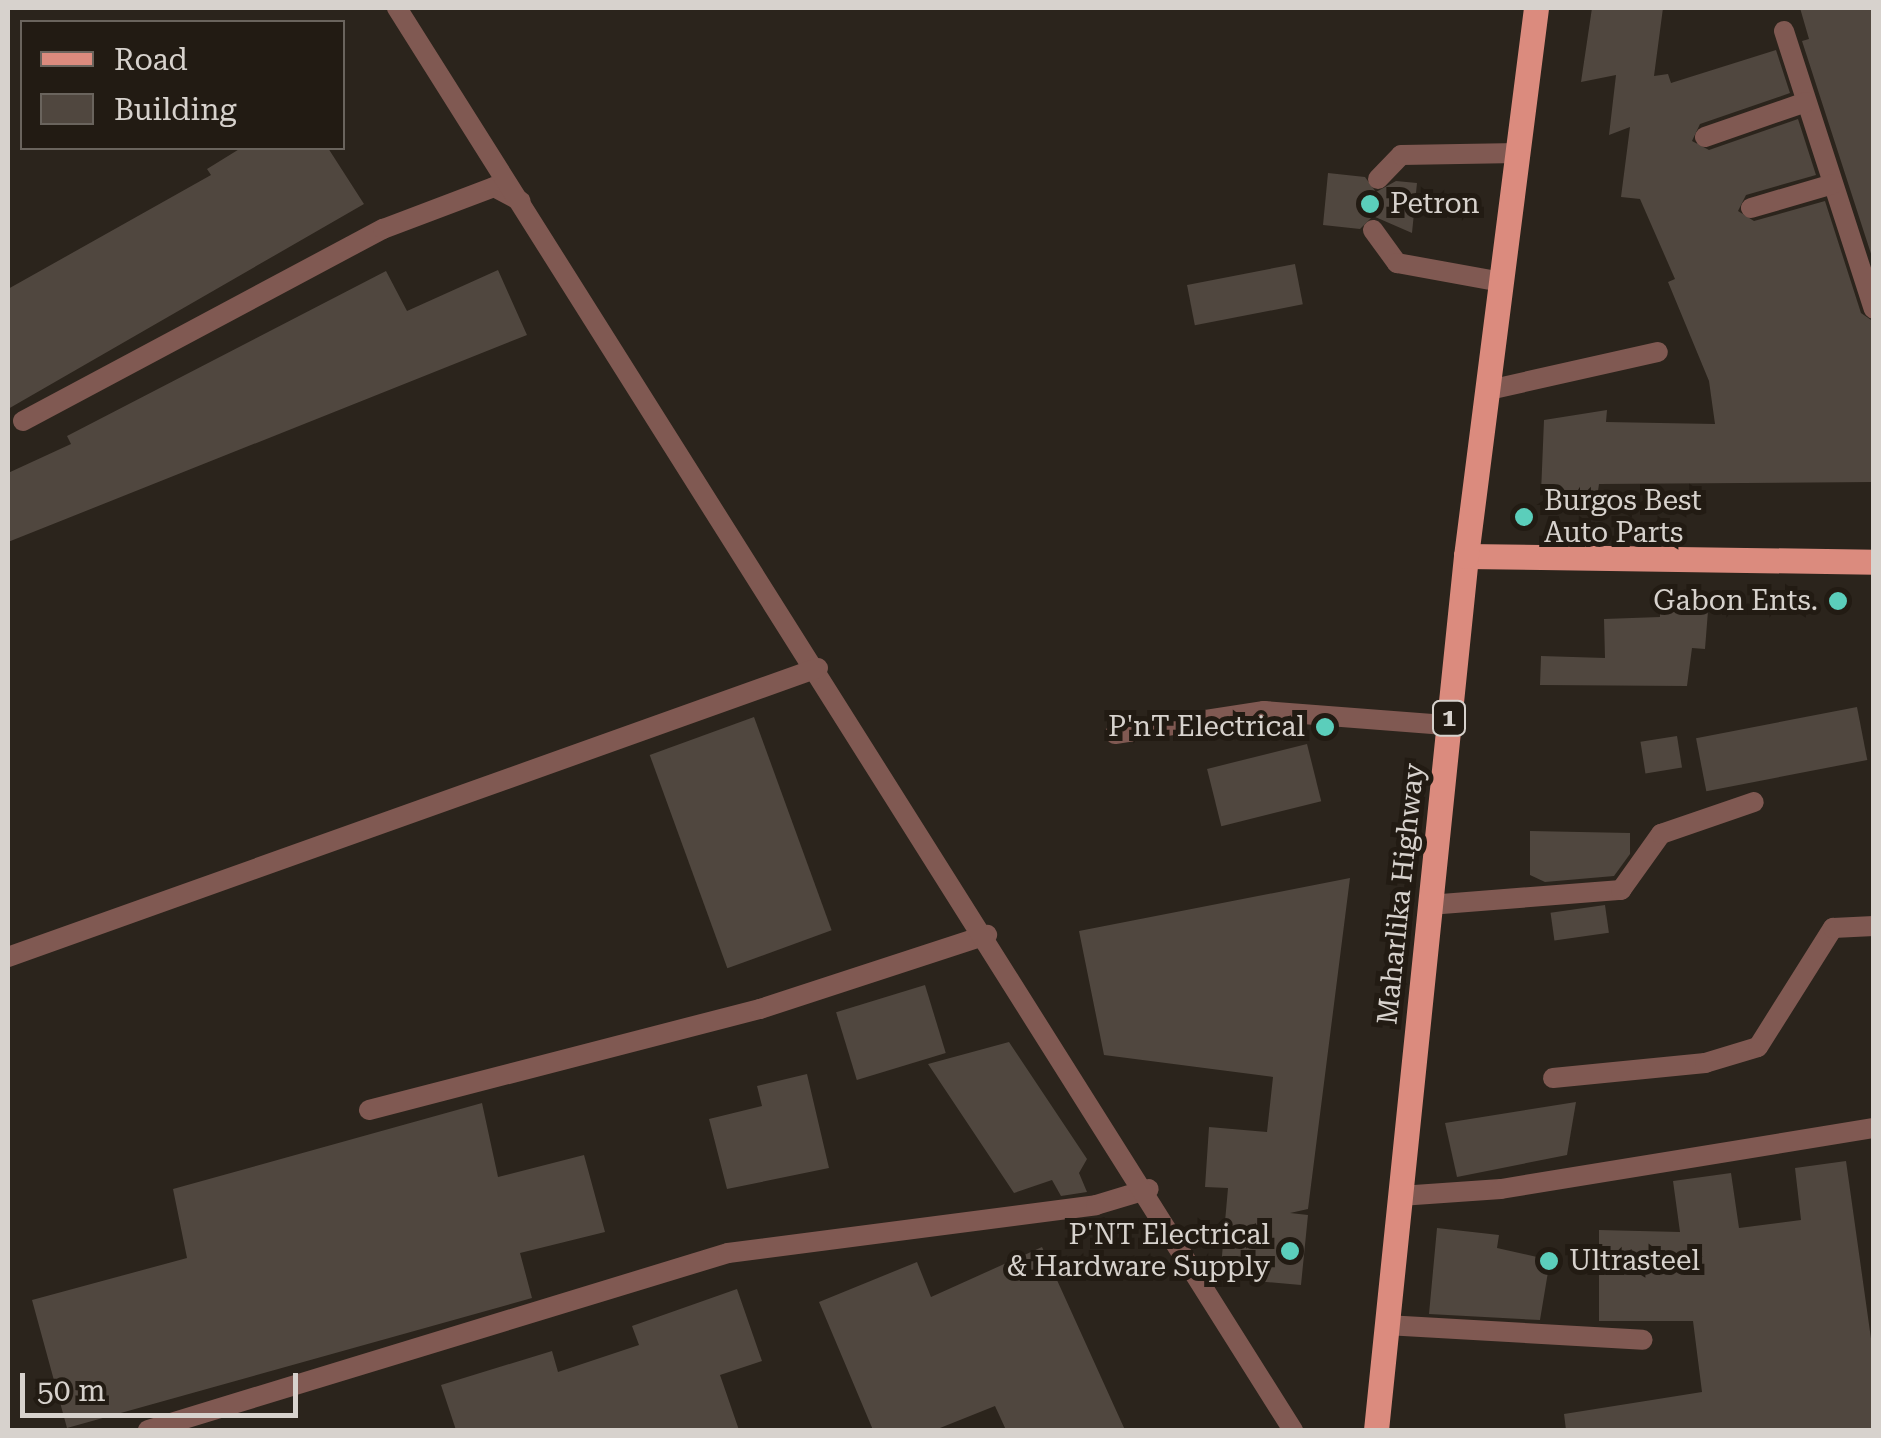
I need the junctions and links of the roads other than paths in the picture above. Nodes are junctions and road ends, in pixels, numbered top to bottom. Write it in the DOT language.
graph roads {
  1 [pos="398,8"];
  2 [pos="1536,8"];
  3 [pos="1784,31"];
  4 [pos="1806,102"];
  5 [pos="1705,137"];
  6 [pos="1518,153"];
  7 [pos="1378,179"];
  8 [pos="1833,184"];
  9 [pos="520,201"];
  10 [pos="1752,208"];
  11 [pos="1373,230"];
  12 [pos="1502,282"];
  13 [pos="1874,310"];
  14 [pos="1658,352"];
  15 [pos="1488,390"];
  16 [pos="23,421"];
  17 [pos="1466,556"];
  18 [pos="1874,562"];
  19 [pos="818,668"];
  20 [pos="1448,725"];
  21 [pos="1115,734"];
  22 [pos="1754,802"];
  23 [pos="1430,905"];
  24 [pos="1874,926"];
  25 [pos="988,934"];
  26 [pos="8,957"];
  27 [pos="1553,1078"];
  28 [pos="368,1110"];
  29 [pos="1874,1128"];
  30 [pos="1149,1190"];
  31 [pos="1400,1196"];
  32 [pos="1386,1324"];
  33 [pos="1643,1340"];
  34 [pos="148,1430"];
  35 [pos="1293,1430"];
  36 [pos="1376,1430"];
  1 -- 9 [label="street"];
  2 -- 6 [label="main road, Maharlika Highway / 1"];
  3 -- 4 [label="street"];
  4 -- 5 [label="street"];
  4 -- 8 [label="street"];
  6 -- 7 [label="street"];
  6 -- 12 [label="main road, Maharlika Highway / 1"];
  8 -- 10 [label="street"];
  8 -- 13 [label="street"];
  9 -- 16 [label="street"];
  9 -- 19 [label="street"];
  11 -- 12 [label="street"];
  12 -- 15 [label="main road, Maharlika Highway / 1"];
  14 -- 15 [label="street"];
  15 -- 17 [label="main road, Maharlika Highway / 1"];
  17 -- 18 [label="main road"];
  17 -- 20 [label="main road, Maharlika Highway / 1"];
  19 -- 25 [label="street"];
  19 -- 26 [label="street"];
  20 -- 21 [label="street"];
  20 -- 23 [label="main road, Maharlika Highway / 1"];
  22 -- 23 [label="street"];
  23 -- 31 [label="main road, Maharlika Highway / 1"];
  24 -- 27 [label="street"];
  25 -- 28 [label="street"];
  25 -- 30 [label="street"];
  29 -- 31 [label="street"];
  30 -- 34 [label="street"];
  30 -- 35 [label="street"];
  31 -- 32 [label="main road, Maharlika Highway / 1"];
  32 -- 33 [label="street"];
  32 -- 36 [label="main road, Maharlika Highway / 1"];
}
